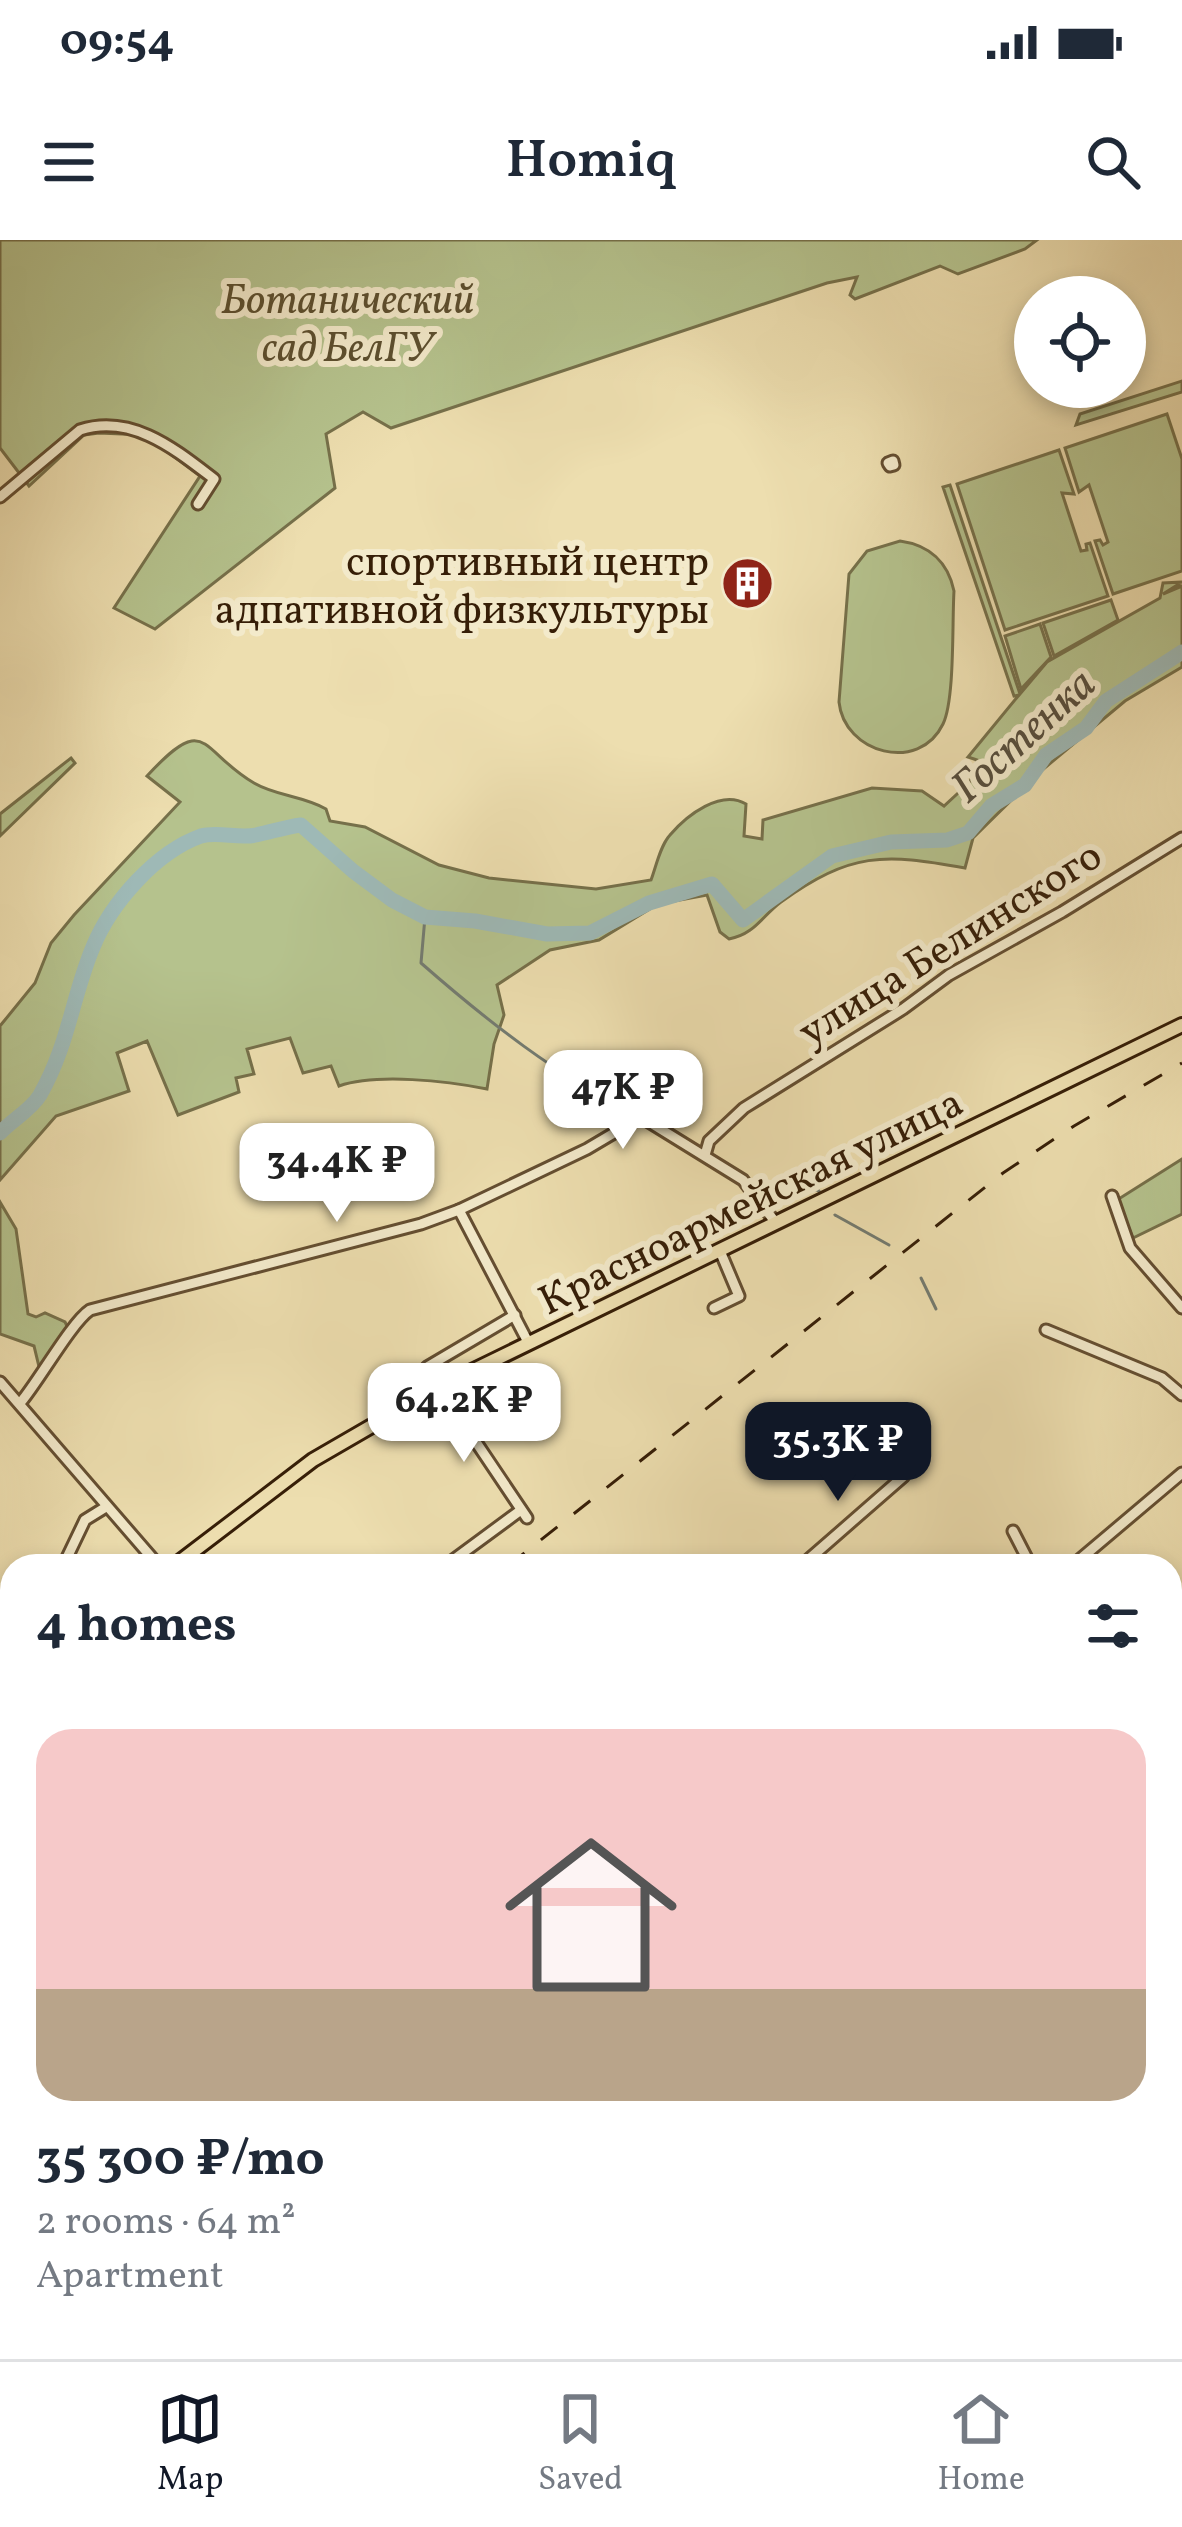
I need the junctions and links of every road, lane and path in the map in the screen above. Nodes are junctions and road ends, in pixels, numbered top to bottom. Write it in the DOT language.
graph roads {
  1 [pos="0,497"];
  2 [pos="198,504"];
  3 [pos="1182,838"];
  4 [pos="1182,1025"];
  5 [pos="705,1155"];
  6 [pos="1112,1196"];
  7 [pos="459,1210"];
  8 [pos="776,1223"];
  9 [pos="721,1251"];
  10 [pos="714,1308"];
  11 [pos="1182,1308"];
  12 [pos="515,1315"];
  13 [pos="1046,1330"];
  14 [pos="529,1344"];
  15 [pos="427,1367"];
  16 [pos="0,1382"];
  17 [pos="439,1387"];
  18 [pos="1182,1395"];
  19 [pos="21,1402"];
  20 [pos="1182,1473"];
  21 [pos="904,1476"];
  22 [pos="106,1507"];
  23 [pos="1013,1531"];
  24 [pos="69,1554"];
  25 [pos="148,1554"];
  26 [pos="190,1554"];
  27 [pos="463,1554"];
  28 [pos="815,1554"];
  29 [pos="1022,1554"];
  30 [pos="1086,1554"];
  1 -- 2 [label="street"];
  3 -- 5 [label="street, улица Белинского"];
  4 -- 8 [label="main road, Красноармейская улица"];
  5 -- 7 [label="street"];
  5 -- 8 [label="street"];
  6 -- 11 [label="street"];
  7 -- 12 [label="street"];
  7 -- 19 [label="street"];
  8 -- 9 [label="main road, Красноармейская улица"];
  9 -- 10 [label="street"];
  9 -- 14 [label="main road, Красноармейская улица"];
  12 -- 14 [label="street"];
  12 -- 15 [label="street"];
  13 -- 18 [label="street"];
  14 -- 17 [label="main road, Красноармейская улица"];
  16 -- 19 [label="street"];
  17 -- 26 [label="main road, Красноармейская улица"];
  17 -- 27 [label="street"];
  19 -- 22 [label="street"];
  20 -- 30 [label="street"];
  21 -- 28 [label="street"];
  22 -- 24 [label="street"];
  22 -- 25 [label="street"];
  23 -- 29 [label="street"];
}
